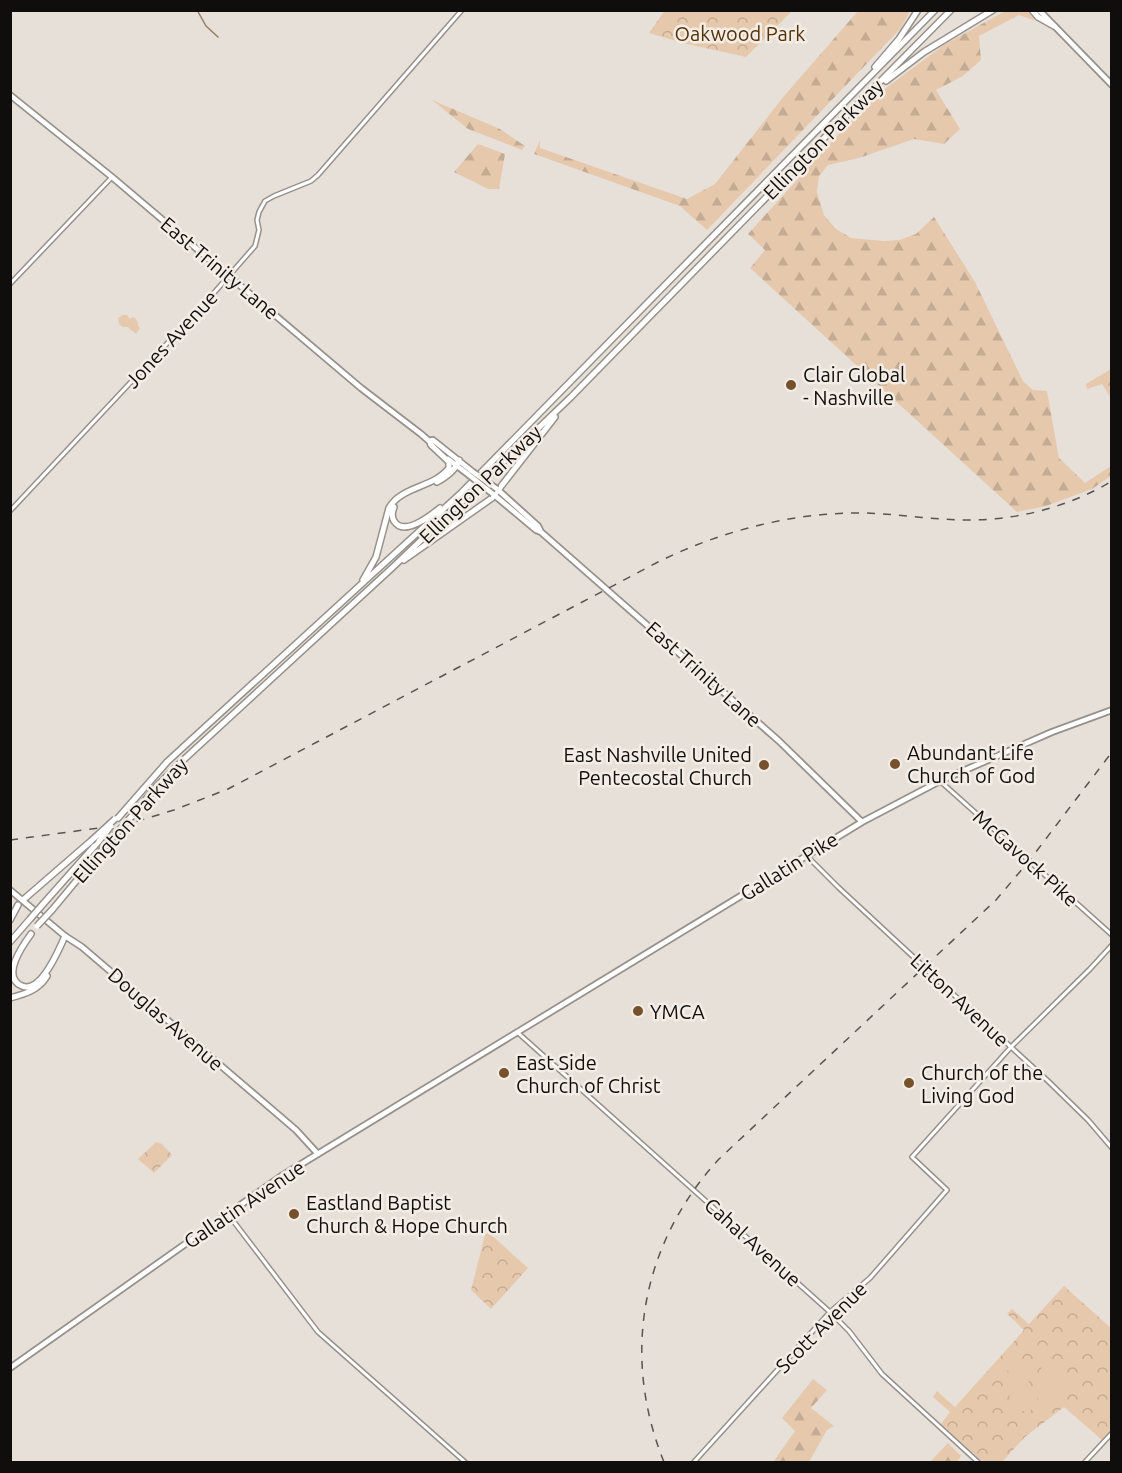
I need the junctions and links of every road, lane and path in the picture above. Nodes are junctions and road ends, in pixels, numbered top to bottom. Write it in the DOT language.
graph roads {
  1 [pos="462,10"];
  2 [pos="918,10"];
  3 [pos="935,10"];
  4 [pos="951,10"];
  5 [pos="993,10"];
  6 [pos="1032,10"];
  7 [pos="1039,10"];
  8 [pos="1053,26"];
  9 [pos="1112,85"];
  10 [pos="10,95"];
  11 [pos="866,97"];
  12 [pos="828,119"];
  13 [pos="112,177"];
  14 [pos="229,276"];
  15 [pos="10,284"];
  16 [pos="571,397"];
  17 [pos="430,443"];
  18 [pos="456,463"];
  19 [pos="449,468"];
  20 [pos="495,492"];
  21 [pos="461,493"];
  22 [pos="10,511"];
  23 [pos="393,567"];
  24 [pos="358,588"];
  25 [pos="1111,709"];
  26 [pos="940,781"];
  27 [pos="116,818"];
  28 [pos="862,822"];
  29 [pos="807,855"];
  30 [pos="10,890"];
  31 [pos="23,900"];
  32 [pos="18,905"];
  33 [pos="10,913"];
  34 [pos="10,920"];
  35 [pos="31,934"];
  36 [pos="1112,935"];
  37 [pos="66,937"];
  38 [pos="10,942"];
  39 [pos="1112,945"];
  40 [pos="10,956"];
  41 [pos="10,998"];
  42 [pos="517,1032"];
  43 [pos="1011,1047"];
  44 [pos="485,1052"];
  45 [pos="1112,1148"];
  46 [pos="318,1154"];
  47 [pos="228,1214"];
  48 [pos="830,1312"];
  49 [pos="10,1368"];
  50 [pos="1112,1433"];
  51 [pos="465,1462"];
  52 [pos="694,1462"];
  53 [pos="978,1462"];
  54 [pos="1085,1462"];
  1 -- 14 [label="street, Jones Avenue"];
  2 -- 12 [label="highway"];
  3 -- 12 [label="highway, Ellington Parkway"];
  4 -- 11 [label="highway, Ellington Parkway"];
  5 -- 11 [label="highway"];
  6 -- 8 [label="highway"];
  7 -- 8 [label="main road"];
  8 -- 9 [label="main road"];
  10 -- 13 [label="main road, East Trinity Lane"];
  11 -- 16 [label="highway, Ellington Parkway"];
  12 -- 21 [label="highway, Ellington Parkway"];
  13 -- 14 [label="main road, East Trinity Lane"];
  13 -- 15 [label="street"];
  14 -- 17 [label="main road, East Trinity Lane"];
  14 -- 22 [label="street, Jones Avenue"];
  16 -- 20 [label="highway"];
  16 -- 23 [label="highway, Ellington Parkway"];
  17 -- 18 [label="main road, East Trinity Lane"];
  17 -- 19 [label="highway"];
  18 -- 19 [label="highway"];
  18 -- 20 [label="main road, East Trinity Lane, bridge"];
  18 -- 21 [label="highway"];
  19 -- 24 [label="highway"];
  20 -- 23 [label="highway"];
  20 -- 28 [label="main road, East Trinity Lane"];
  21 -- 24 [label="highway, Ellington Parkway"];
  23 -- 35 [label="highway, Ellington Parkway, bridge"];
  24 -- 27 [label="highway, Ellington Parkway"];
  25 -- 26 [label="main road, Gallatin Pike"];
  26 -- 28 [label="main road, Gallatin Pike"];
  26 -- 36 [label="street, McGavock Pike"];
  27 -- 31 [label="highway, bridge"];
  27 -- 38 [label="highway, Ellington Parkway, bridge"];
  28 -- 29 [label="main road, Gallatin Pike"];
  29 -- 42 [label="main road, Gallatin Pike"];
  29 -- 43 [label="street, Litton Avenue, bridge"];
  30 -- 31 [label="main road, Douglas Avenue"];
  31 -- 32 [label="main road"];
  31 -- 37 [label="main road, Douglas Avenue"];
  32 -- 33 [label="street"];
  32 -- 34 [label="highway"];
  35 -- 37 [label="highway"];
  35 -- 40 [label="highway, Ellington Parkway"];
  37 -- 41 [label="highway"];
  37 -- 46 [label="main road, Douglas Avenue"];
  39 -- 43 [label="street"];
  42 -- 44 [label="main road, Gallatin Pike"];
  42 -- 48 [label="street, Cahal Avenue"];
  43 -- 45 [label="street, Litton Avenue"];
  43 -- 48 [label="street, Scott Avenue"];
  44 -- 46 [label="main road, Gallatin Avenue"];
  46 -- 47 [label="main road, Gallatin Avenue"];
  47 -- 49 [label="main road, Gallatin Avenue"];
  47 -- 51 [label="street"];
  48 -- 52 [label="street, Scott Avenue"];
  48 -- 53 [label="street, Cahal Avenue"];
  50 -- 54 [label="street"];
}
